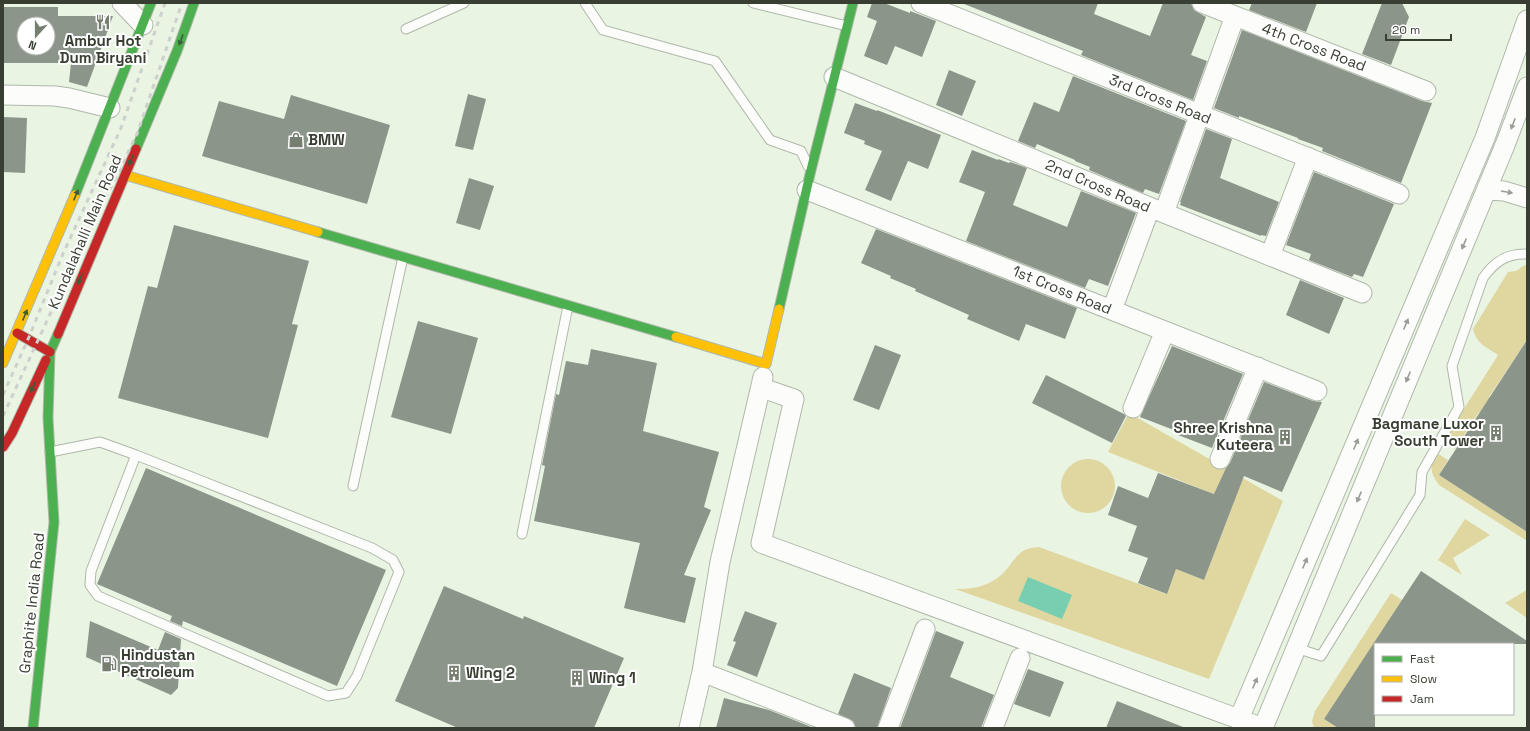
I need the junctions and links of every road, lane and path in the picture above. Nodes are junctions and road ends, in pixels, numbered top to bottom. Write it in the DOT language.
graph roads {
  1 [pos="122,3"];
  2 [pos="151,3"];
  3 [pos="194,3"];
  4 [pos="464,3"];
  5 [pos="585,3"];
  6 [pos="753,3"];
  7 [pos="853,3"];
  8 [pos="921,3"];
  9 [pos="1206,4"];
  10 [pos="1235,16"];
  11 [pos="1527,20"];
  12 [pos="143,25"];
  13 [pos="847,26"];
  14 [pos="406,29"];
  15 [pos="834,77"];
  16 [pos="1527,87"];
  17 [pos="1426,91"];
  18 [pos="3,95"];
  19 [pos="110,108"];
  20 [pos="1200,114"];
  21 [pos="1308,158"];
  22 [pos="811,170"];
  23 [pos="125,175"];
  24 [pos="807,190"];
  25 [pos="1486,190"];
  26 [pos="1399,194"];
  27 [pos="1527,198"];
  28 [pos="1157,211"];
  29 [pos="1527,254"];
  30 [pos="1270,256"];
  31 [pos="403,257"];
  32 [pos="1362,293"];
  33 [pos="568,306"];
  34 [pos="1112,310"];
  35 [pos="1165,331"];
  36 [pos="17,333"];
  37 [pos="50,352"];
  38 [pos="3,363"];
  39 [pos="766,364"];
  40 [pos="1258,367"];
  41 [pos="762,388"];
  42 [pos="1317,391"];
  43 [pos="1133,408"];
  44 [pos="3,447"];
  45 [pos="50,452"];
  46 [pos="136,455"];
  47 [pos="1220,459"];
  48 [pos="52,480"];
  49 [pos="353,486"];
  50 [pos="522,534"];
  51 [pos="925,629"];
  52 [pos="1296,648"];
  53 [pos="1020,658"];
  54 [pos="702,672"];
  55 [pos="1251,725"];
  56 [pos="33,728"];
  57 [pos="689,728"];
  58 [pos="845,728"];
  59 [pos="888,728"];
  60 [pos="993,728"];
  1 -- 12 [label="street"];
  2 -- 12 [label="main road, Kundalahalli Main Road"];
  3 -- 23 [label="main road, Kundalahalli Main Road, one-way"];
  4 -- 14 [label="lane"];
  5 -- 22 [label="lane"];
  6 -- 13 [label="lane"];
  7 -- 13 [label="main road"];
  8 -- 20 [label="street, 3rd Cross Road"];
  9 -- 10 [label="street, 4th Cross Road"];
  10 -- 17 [label="street, 4th Cross Road"];
  10 -- 20 [label="street"];
  55 -- 11 [label="street, one-way"];
  12 -- 19 [label="main road, Kundalahalli Main Road"];
  13 -- 15 [label="main road"];
  15 -- 22 [label="main road"];
  15 -- 28 [label="street, 2nd Cross Road"];
  16 -- 25 [label="street, one-way"];
  18 -- 19 [label="street"];
  36 -- 19 [label="main road, Kundalahalli Main Road, one-way"];
  20 -- 21 [label="street, 3rd Cross Road"];
  20 -- 28 [label="street"];
  21 -- 26 [label="street, 3rd Cross Road"];
  21 -- 30 [label="street"];
  22 -- 24 [label="main road"];
  23 -- 31 [label="main road"];
  23 -- 37 [label="main road, Kundalahalli Main Road, one-way"];
  24 -- 34 [label="street, 1st Cross Road"];
  24 -- 39 [label="main road"];
  25 -- 27 [label="street, one-way"];
  25 -- 52 [label="street, one-way"];
  28 -- 30 [label="street, 2nd Cross Road"];
  28 -- 34 [label="street"];
  29 -- 52 [label="lane"];
  30 -- 32 [label="street, 2nd Cross Road"];
  31 -- 33 [label="main road"];
  31 -- 49 [label="lane"];
  33 -- 39 [label="main road"];
  33 -- 50 [label="lane"];
  34 -- 35 [label="street, 1st Cross Road"];
  35 -- 40 [label="street, 1st Cross Road"];
  35 -- 43 [label="street"];
  36 -- 37 [label="main road"];
  36 -- 38 [label="main road, Kundalahalli Main Road"];
  37 -- 44 [label="main road, one-way"];
  37 -- 45 [label="main road, Kundalahalli Main Road"];
  39 -- 41 [label="street"];
  40 -- 42 [label="street, 1st Cross Road"];
  40 -- 47 [label="street"];
  41 -- 54 [label="street"];
  41 -- 55 [label="street"];
  45 -- 46 [label="lane"];
  45 -- 48 [label="main road, Kundalahalli Main Road"];
  46 -- 46 [label="lane"];
  48 -- 56 [label="main road, Graphite India Road"];
  51 -- 59 [label="street"];
  52 -- 55 [label="street"];
  53 -- 60 [label="street"];
  54 -- 57 [label="street"];
  54 -- 58 [label="street"];
}
